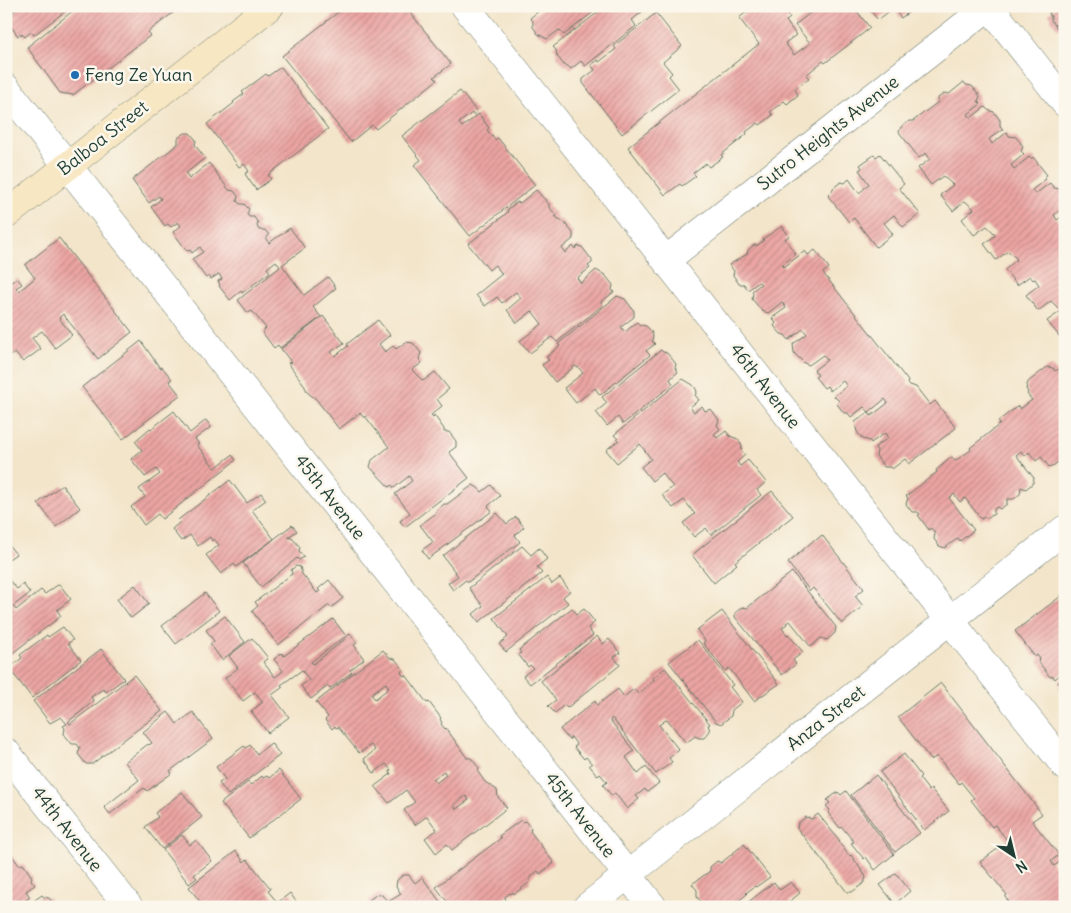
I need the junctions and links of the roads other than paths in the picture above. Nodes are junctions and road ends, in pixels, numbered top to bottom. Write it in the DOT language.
graph roads {
  1 [pos="270,6"];
  2 [pos="465,6"];
  3 [pos="989,6"];
  4 [pos="6,88"];
  5 [pos="1065,102"];
  6 [pos="68,166"];
  7 [pos="6,215"];
  8 [pos="666,260"];
  9 [pos="1065,529"];
  10 [pos="950,620"];
  11 [pos="6,752"];
  12 [pos="1065,766"];
  13 [pos="628,875"];
  14 [pos="129,907"];
  15 [pos="587,907"];
  16 [pos="653,907"];
  1 -- 6 [label="street, Balboa Street"];
  2 -- 8 [label="street, 46th Avenue"];
  3 -- 5 [label="street"];
  3 -- 8 [label="street, Sutro Heights Avenue"];
  4 -- 6 [label="street, 45th Avenue"];
  6 -- 7 [label="street, Balboa Street"];
  6 -- 13 [label="street, 45th Avenue"];
  8 -- 10 [label="street, 46th Avenue"];
  9 -- 10 [label="street, Anza Street"];
  10 -- 12 [label="street, 46th Avenue"];
  10 -- 13 [label="street, Anza Street"];
  11 -- 14 [label="street, 44th Avenue"];
  13 -- 15 [label="street, Anza Street"];
  13 -- 16 [label="street, 45th Avenue"];
}
